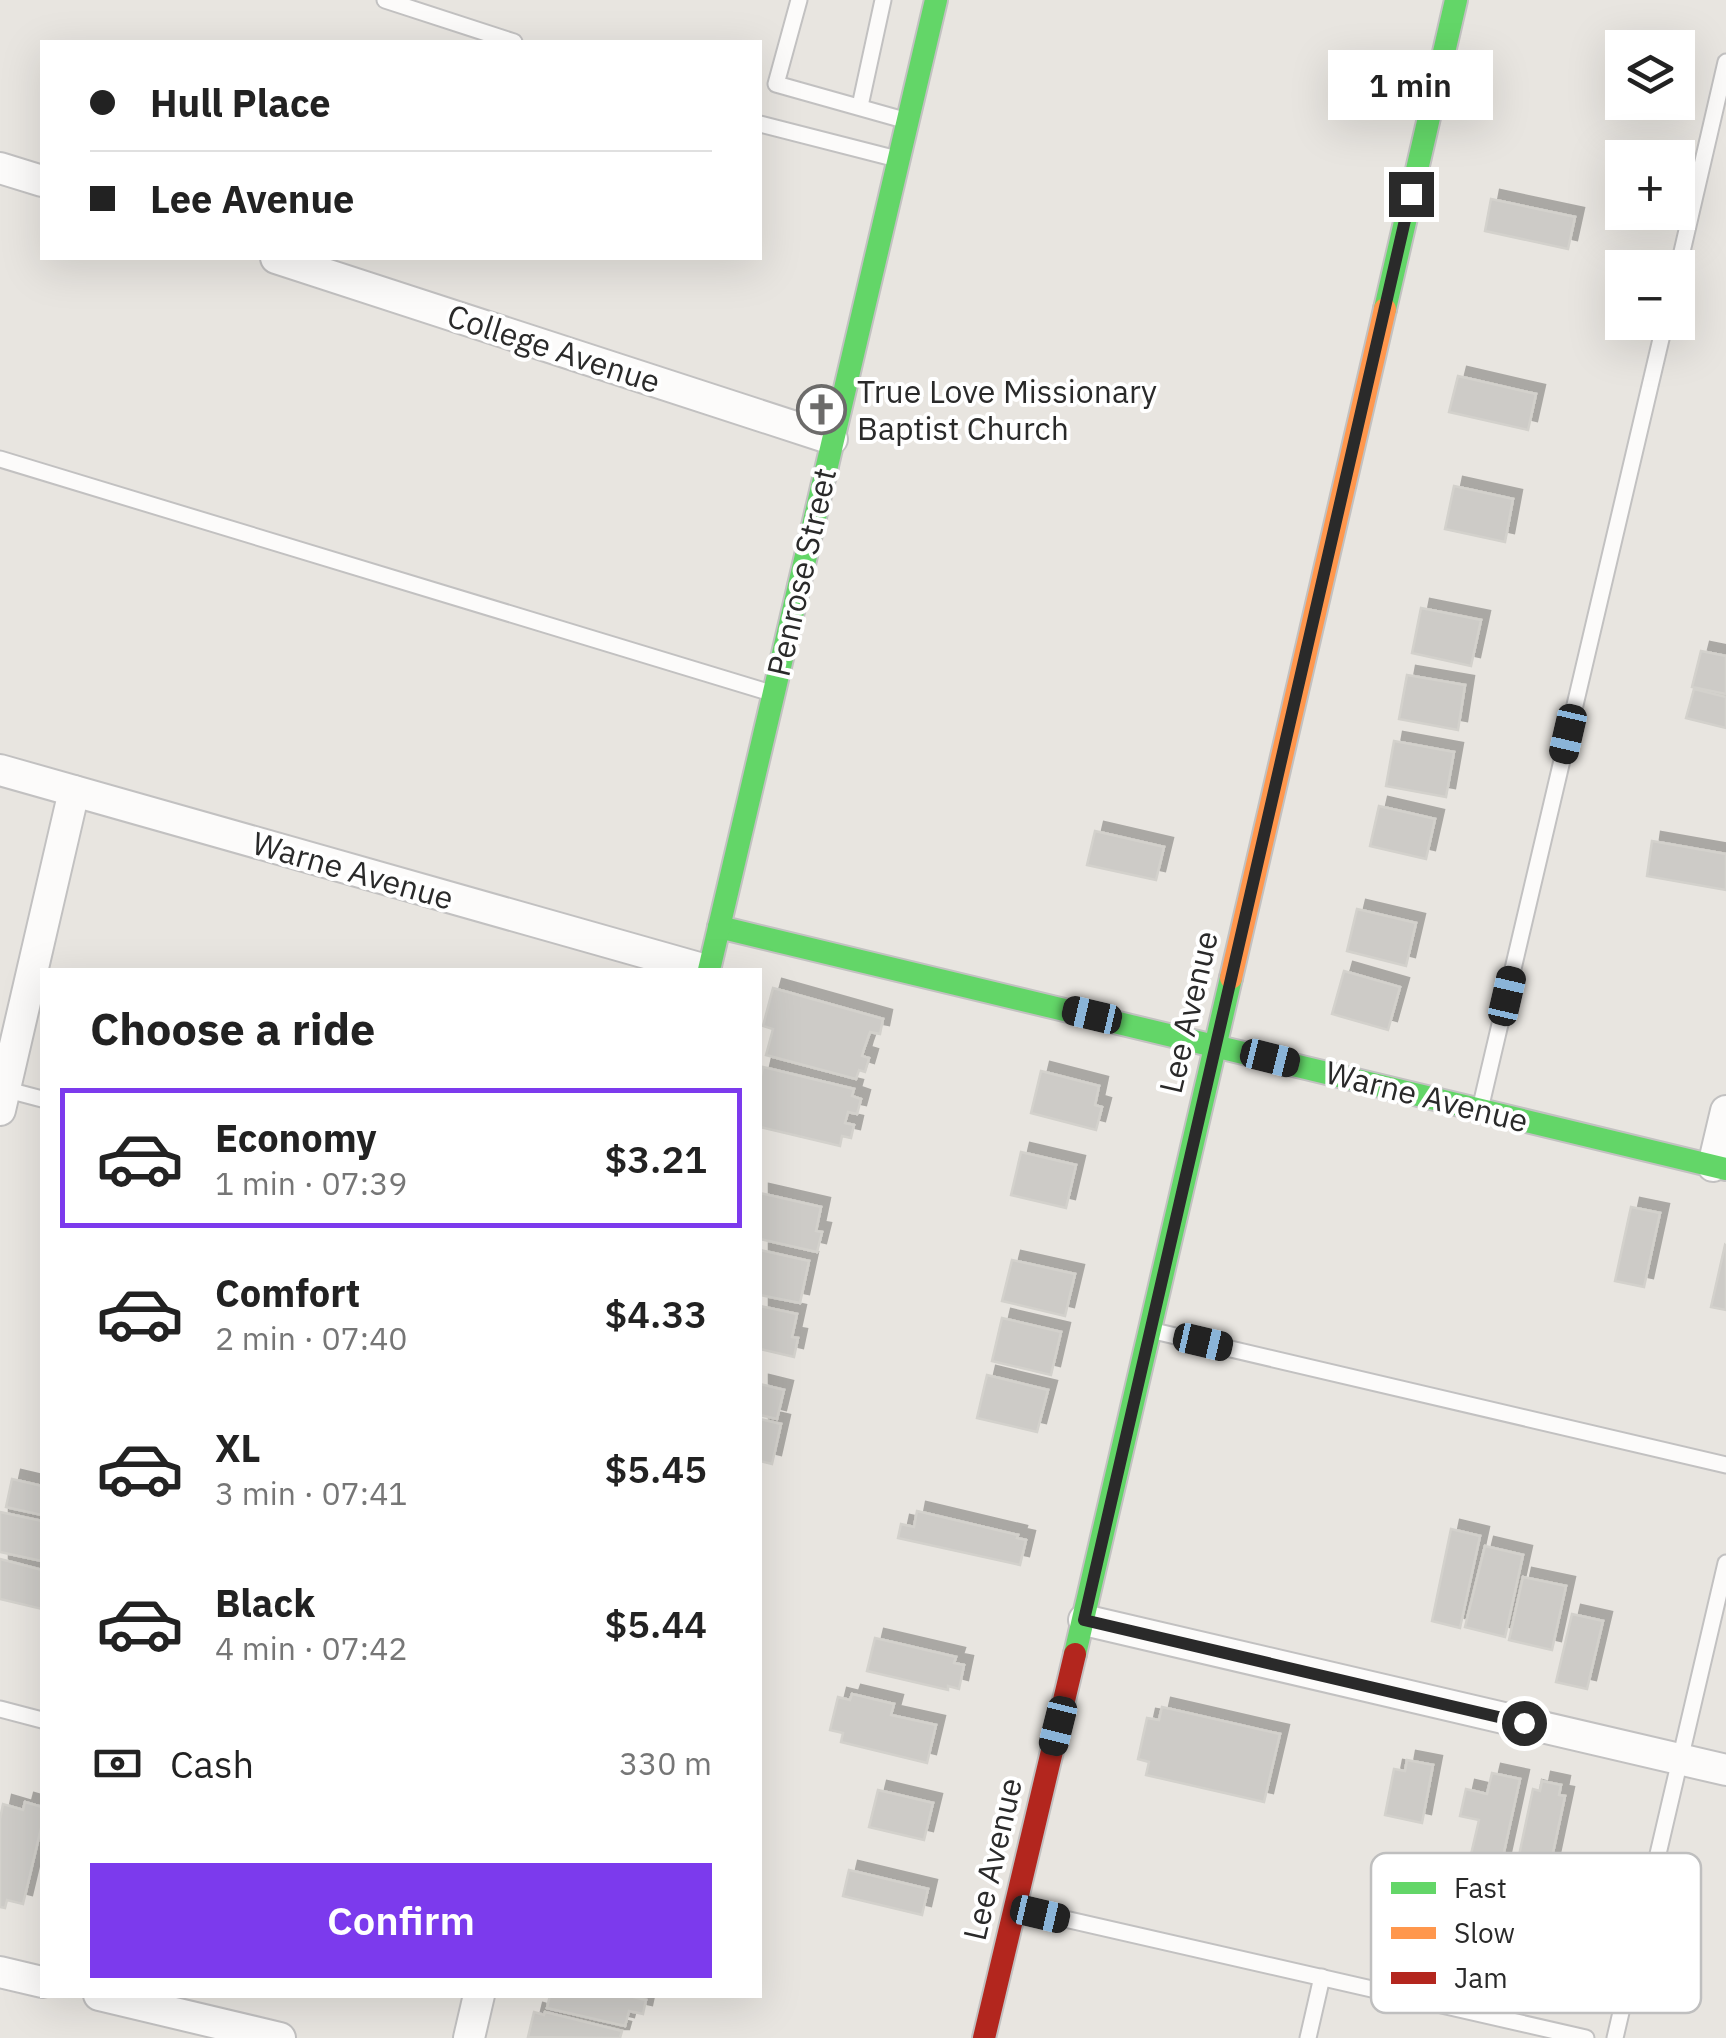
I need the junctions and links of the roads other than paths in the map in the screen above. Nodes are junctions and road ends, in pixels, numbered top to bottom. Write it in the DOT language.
graph roads {
  1 [pos="385,0"];
  2 [pos="799,0"];
  3 [pos="883,0"];
  4 [pos="936,0"];
  5 [pos="1456,0"];
  6 [pos="508,40"];
  7 [pos="1726,62"];
  8 [pos="860,106"];
  9 [pos="908,121"];
  10 [pos="762,125"];
  11 [pos="899,159"];
  12 [pos="0,168"];
  13 [pos="40,181"];
  14 [pos="1682,250"];
  15 [pos="282,260"];
  16 [pos="1661,340"];
  17 [pos="832,439"];
  18 [pos="0,459"];
  19 [pos="773,694"];
  20 [pos="0,770"];
  21 [pos="74,791"];
  22 [pos="718,928"];
  23 [pos="700,968"];
  24 [pos="708,968"];
  25 [pos="1214,1044"];
  26 [pos="2,1096"];
  27 [pos="40,1100"];
  28 [pos="1480,1109"];
  29 [pos="1726,1111"];
  30 [pos="1720,1167"];
  31 [pos="1150,1330"];
  32 [pos="1726,1465"];
  33 [pos="1726,1563"];
  34 [pos="1084,1620"];
  35 [pos="0,1710"];
  36 [pos="40,1720"];
  37 [pos="1679,1759"];
  38 [pos="1726,1770"];
  39 [pos="1657,1853"];
  40 [pos="1013,1907"];
  41 [pos="0,1972"];
  42 [pos="1322,1978"];
  43 [pos="40,1982"];
  44 [pos="1371,1989"];
  45 [pos="112,1998"];
  46 [pos="478,1998"];
  47 [pos="1476,2013"];
  48 [pos="1621,2013"];
  49 [pos="280,2038"];
  50 [pos="470,2038"];
  51 [pos="984,2038"];
  52 [pos="1308,2038"];
  53 [pos="1586,2038"];
  54 [pos="1615,2038"];
  1 -- 6 [label="lane"];
  2 -- 8 [label="lane"];
  3 -- 8 [label="lane"];
  4 -- 9 [label="street, Penrose Street"];
  5 -- 25 [label="street, Lee Avenue"];
  7 -- 14 [label="lane"];
  8 -- 9 [label="lane"];
  9 -- 11 [label="street, Penrose Street"];
  10 -- 11 [label="lane"];
  11 -- 17 [label="street, Penrose Street"];
  12 -- 13 [label="street"];
  15 -- 17 [label="street, College Avenue"];
  16 -- 28 [label="lane"];
  17 -- 19 [label="street, Penrose Street"];
  18 -- 19 [label="lane"];
  19 -- 22 [label="street, Penrose Street"];
  20 -- 21 [label="street, Warne Avenue"];
  21 -- 23 [label="street, Warne Avenue"];
  21 -- 26 [label="street"];
  22 -- 24 [label="street, Penrose Street"];
  22 -- 25 [label="street, Warne Avenue"];
  25 -- 28 [label="street, Warne Avenue"];
  25 -- 31 [label="street, Lee Avenue"];
  26 -- 27 [label="lane"];
  28 -- 30 [label="street, Warne Avenue"];
  29 -- 30 [label="street"];
  31 -- 32 [label="lane"];
  31 -- 34 [label="street, Lee Avenue"];
  33 -- 37 [label="lane"];
  34 -- 37 [label="street"];
  34 -- 40 [label="street, Lee Avenue"];
  35 -- 36 [label="lane"];
  37 -- 38 [label="street"];
  37 -- 39 [label="lane"];
  40 -- 42 [label="lane"];
  40 -- 51 [label="street, Lee Avenue"];
  41 -- 43 [label="street"];
  42 -- 44 [label="lane"];
  42 -- 52 [label="lane"];
  45 -- 49 [label="street"];
  46 -- 50 [label="street"];
  47 -- 53 [label="lane"];
  48 -- 54 [label="lane"];
}
